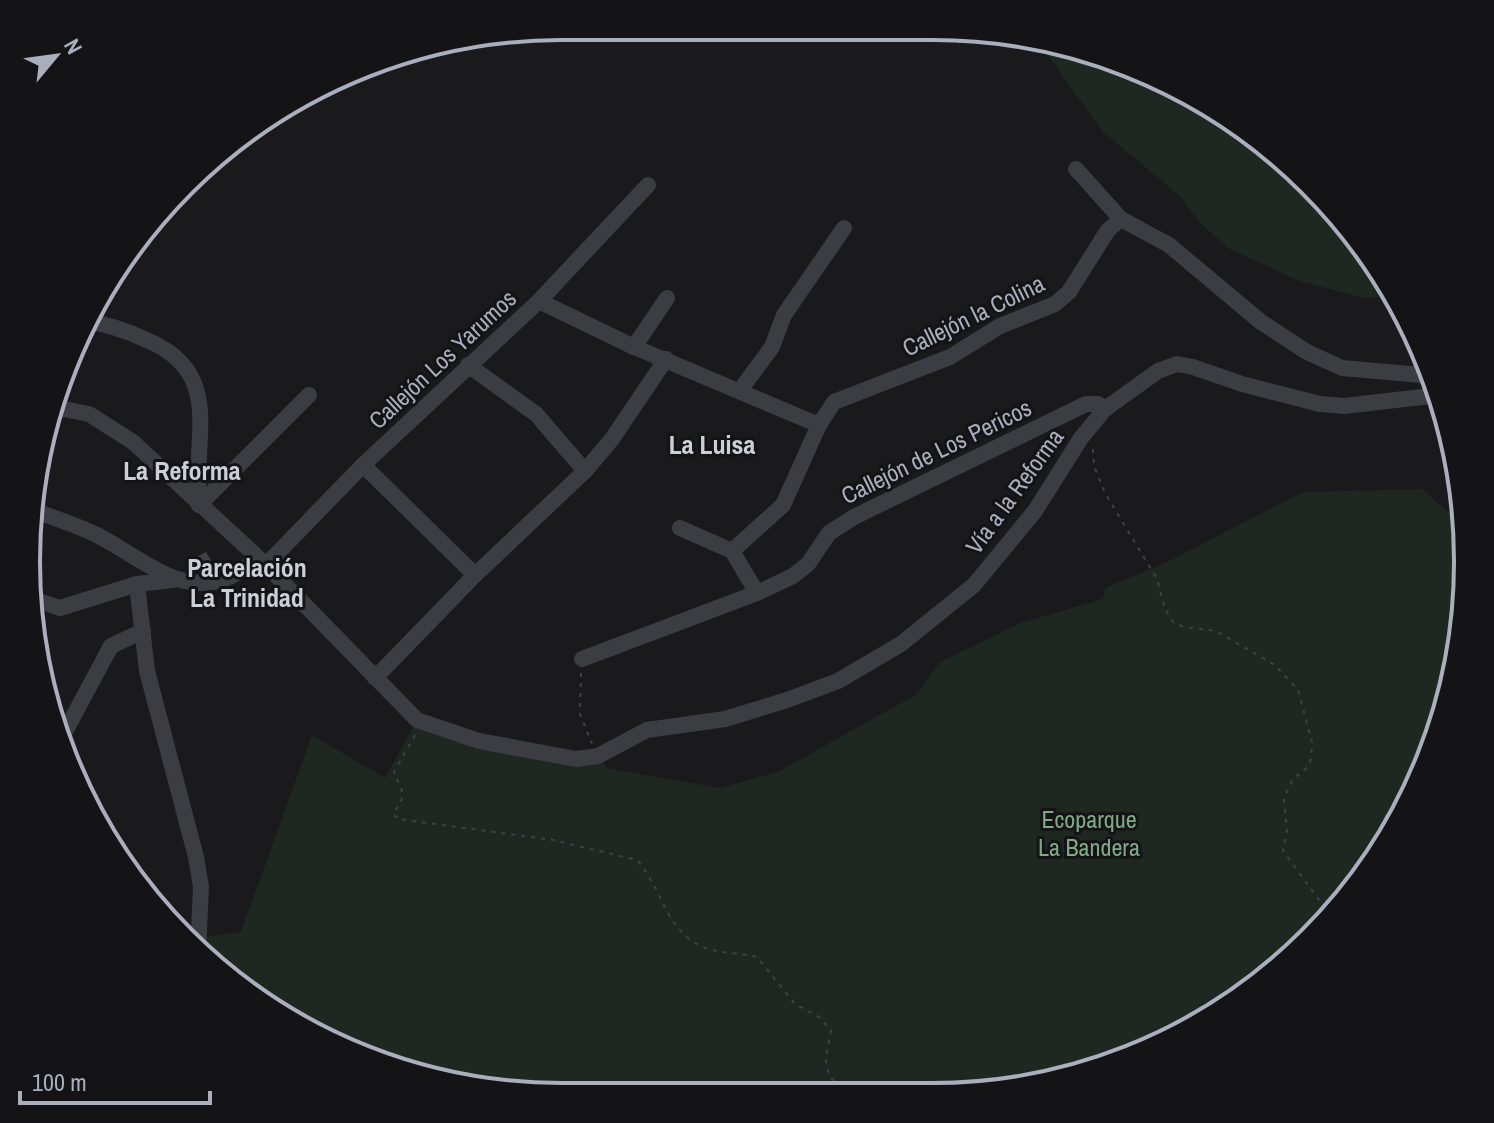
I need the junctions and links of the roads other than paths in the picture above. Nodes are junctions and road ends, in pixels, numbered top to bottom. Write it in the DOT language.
graph roads {
  1 [pos="1076,169"];
  2 [pos="648,185"];
  3 [pos="1121,219"];
  4 [pos="844,228"];
  5 [pos="667,298"];
  6 [pos="539,301"];
  7 [pos="99,322"];
  8 [pos="634,347"];
  9 [pos="666,359"];
  10 [pos="468,365"];
  11 [pos="1419,375"];
  12 [pos="741,389"];
  13 [pos="309,395"];
  14 [pos="1427,396"];
  15 [pos="63,409"];
  16 [pos="1105,409"];
  17 [pos="819,425"];
  18 [pos="363,465"];
  19 [pos="585,471"];
  20 [pos="199,505"];
  21 [pos="42,514"];
  22 [pos="680,528"];
  23 [pos="732,551"];
  24 [pos="262,562"];
  25 [pos="475,575"];
  26 [pos="173,580"];
  27 [pos="137,584"];
  28 [pos="757,593"];
  29 [pos="42,602"];
  30 [pos="143,631"];
  31 [pos="582,659"];
  32 [pos="375,678"];
  33 [pos="67,727"];
  34 [pos="199,936"];
  1 -- 3 [label="street"];
  2 -- 6 [label="street, Callejón Los Yarumos"];
  3 -- 11 [label="street"];
  3 -- 17 [label="street, Callejón la Colina"];
  4 -- 12 [label="street"];
  5 -- 8 [label="street"];
  6 -- 8 [label="street"];
  6 -- 10 [label="street, Callejón Los Yarumos"];
  7 -- 20 [label="street"];
  8 -- 9 [label="street"];
  9 -- 12 [label="street"];
  9 -- 19 [label="street"];
  10 -- 18 [label="street, Callejón Los Yarumos"];
  10 -- 19 [label="street"];
  12 -- 17 [label="street"];
  13 -- 20 [label="street"];
  14 -- 16 [label="street, Vía a la Reforma"];
  15 -- 20 [label="street, Vía a la Reforma"];
  16 -- 28 [label="street, Callejón de Los Pericos"];
  16 -- 32 [label="street, Vía a la Reforma"];
  17 -- 23 [label="street, Callejón la Colina"];
  18 -- 24 [label="street, Callejón Los Yarumos"];
  18 -- 25 [label="street"];
  19 -- 25 [label="street"];
  20 -- 24 [label="street, Vía a la Reforma"];
  21 -- 26 [label="street"];
  22 -- 23 [label="street"];
  23 -- 28 [label="street"];
  24 -- 26 [label="street, Callejón Los Yarumos"];
  24 -- 32 [label="street, Vía a la Reforma"];
  25 -- 32 [label="street"];
  26 -- 27 [label="street, Callejón Los Yarumos"];
  27 -- 29 [label="street, Callejón Los Yarumos"];
  27 -- 30 [label="street"];
  28 -- 31 [label="street, Callejón de Los Pericos"];
  30 -- 33 [label="street"];
  30 -- 34 [label="street"];
}
